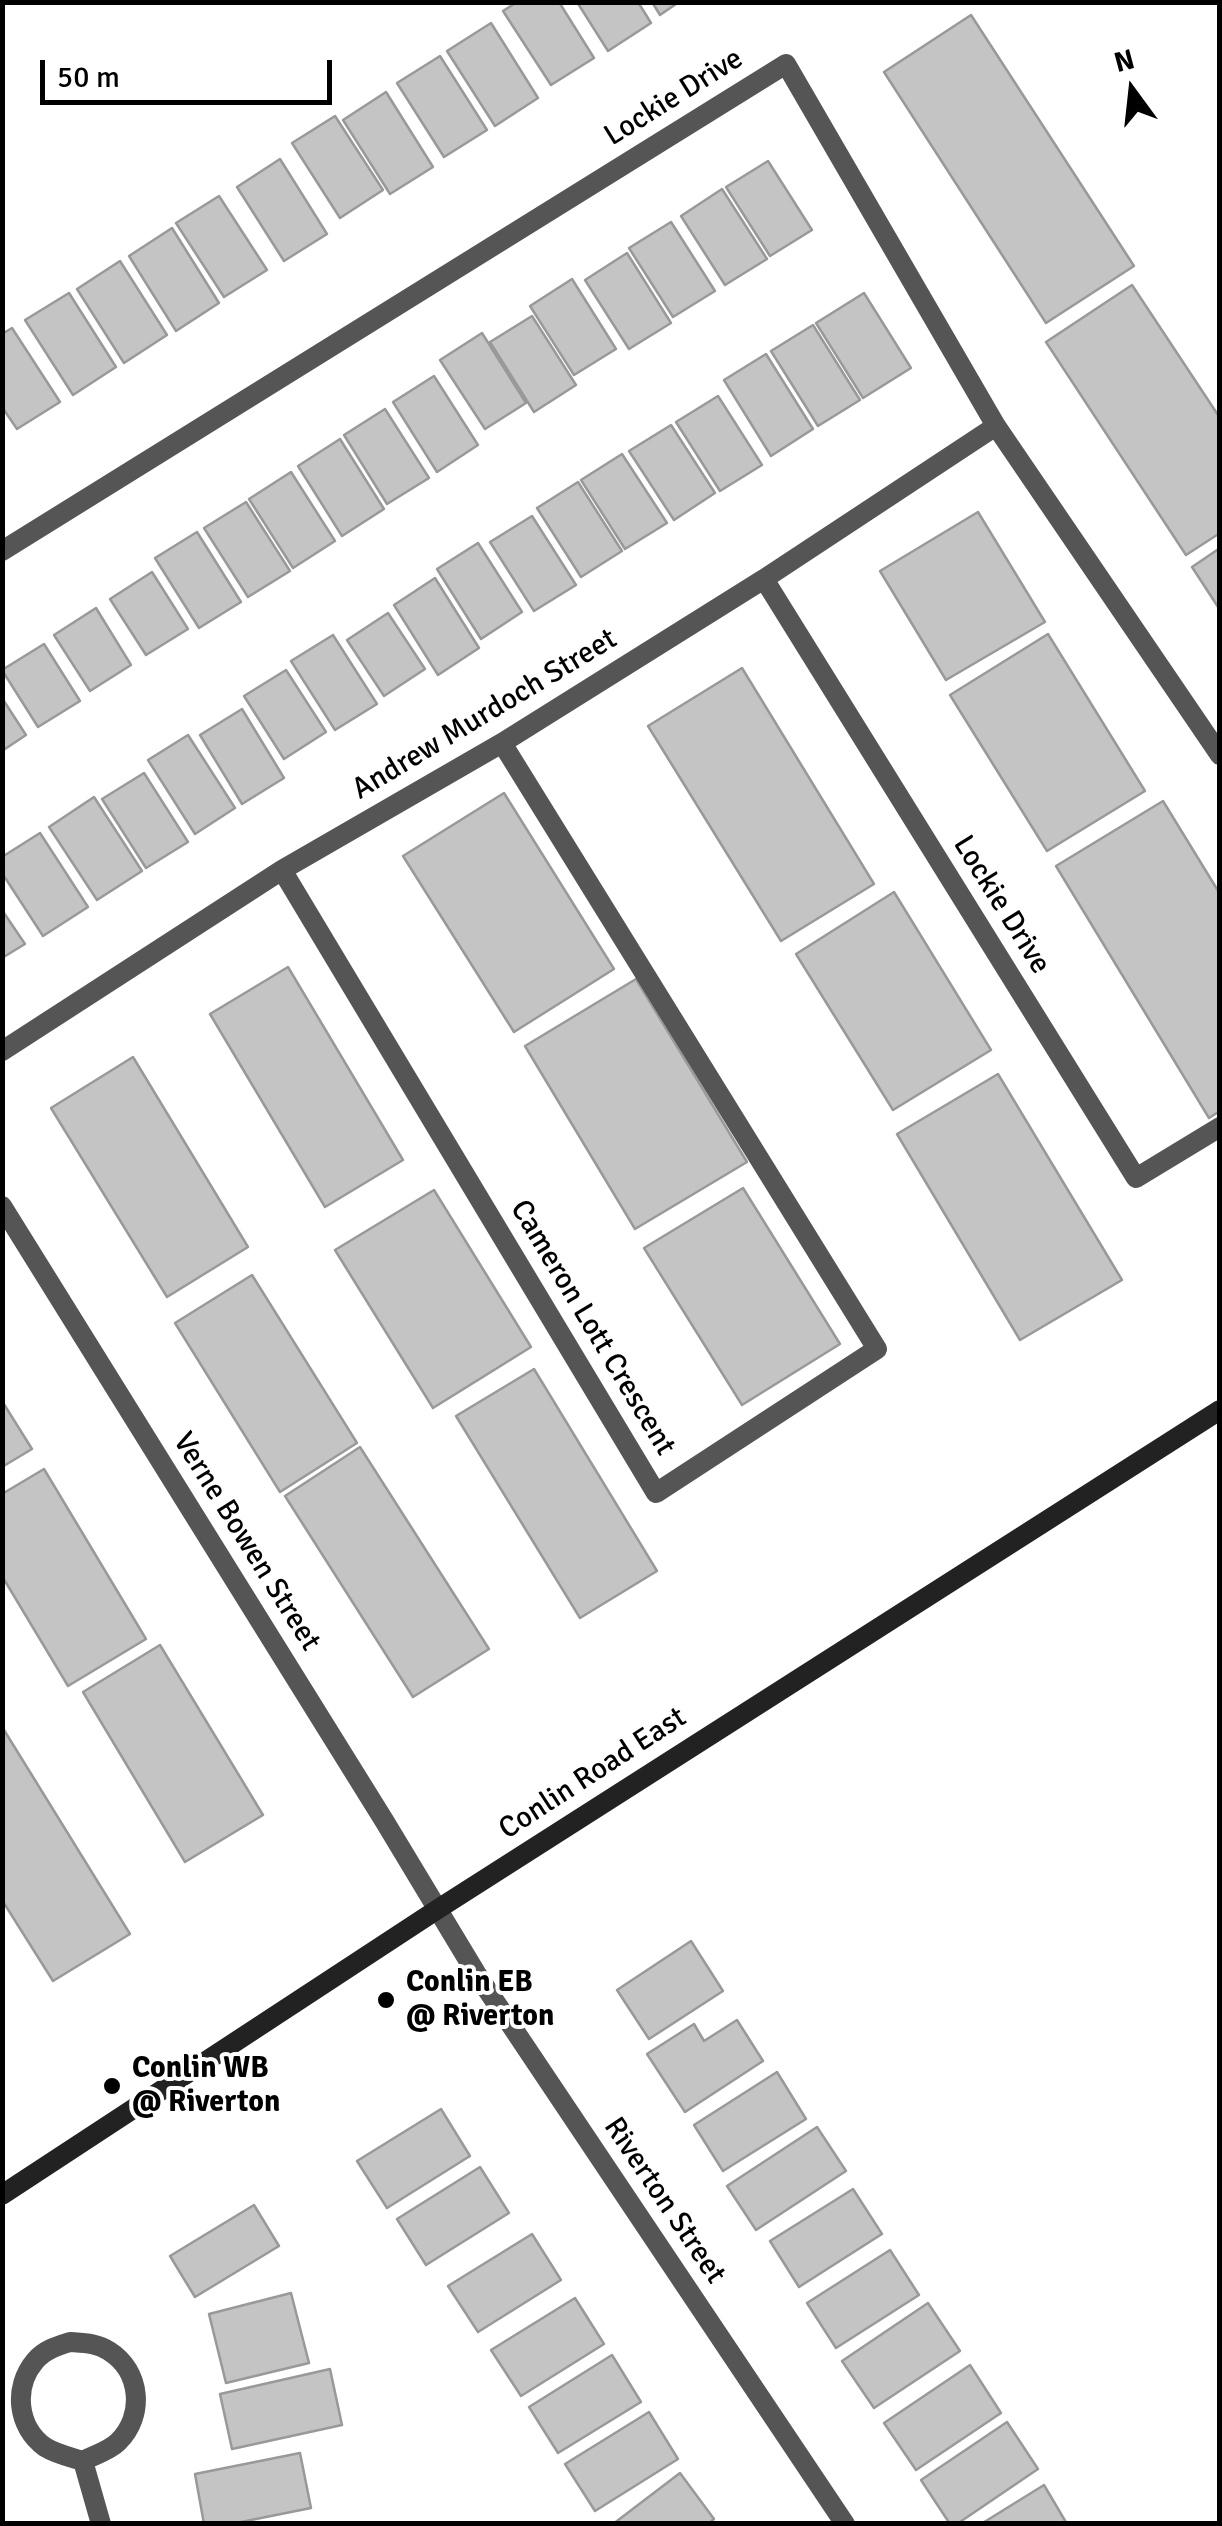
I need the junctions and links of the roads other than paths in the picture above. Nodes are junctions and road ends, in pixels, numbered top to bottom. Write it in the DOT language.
graph roads {
  1 [pos="996,426"];
  2 [pos="2,551"];
  3 [pos="764,579"];
  4 [pos="502,743"];
  5 [pos="1220,755"];
  6 [pos="282,870"];
  7 [pos="2,1051"];
  8 [pos="1220,1127"];
  9 [pos="2,1206"];
  10 [pos="1220,1410"];
  11 [pos="438,1909"];
  12 [pos="2,2194"];
  13 [pos="82,2461"];
  14 [pos="101,2524"];
  15 [pos="845,2524"];
  1 -- 2 [label="street, Lockie Drive"];
  1 -- 3 [label="street, Andrew Murdoch Street"];
  1 -- 5 [label="street, Lockie Drive"];
  3 -- 4 [label="street, Andrew Murdoch Street"];
  3 -- 8 [label="street, Lockie Drive"];
  4 -- 6 [label="street, Andrew Murdoch Street"];
  4 -- 6 [label="street, Cameron Lott Crescent"];
  6 -- 7 [label="street, Andrew Murdoch Street"];
  9 -- 11 [label="street, Verne Bowen Street"];
  10 -- 11 [label="street, Conlin Road East"];
  11 -- 12 [label="street, Conlin Road East"];
  11 -- 15 [label="street, Riverton Street"];
  13 -- 13 [label="street"];
  13 -- 14 [label="street"];
}
